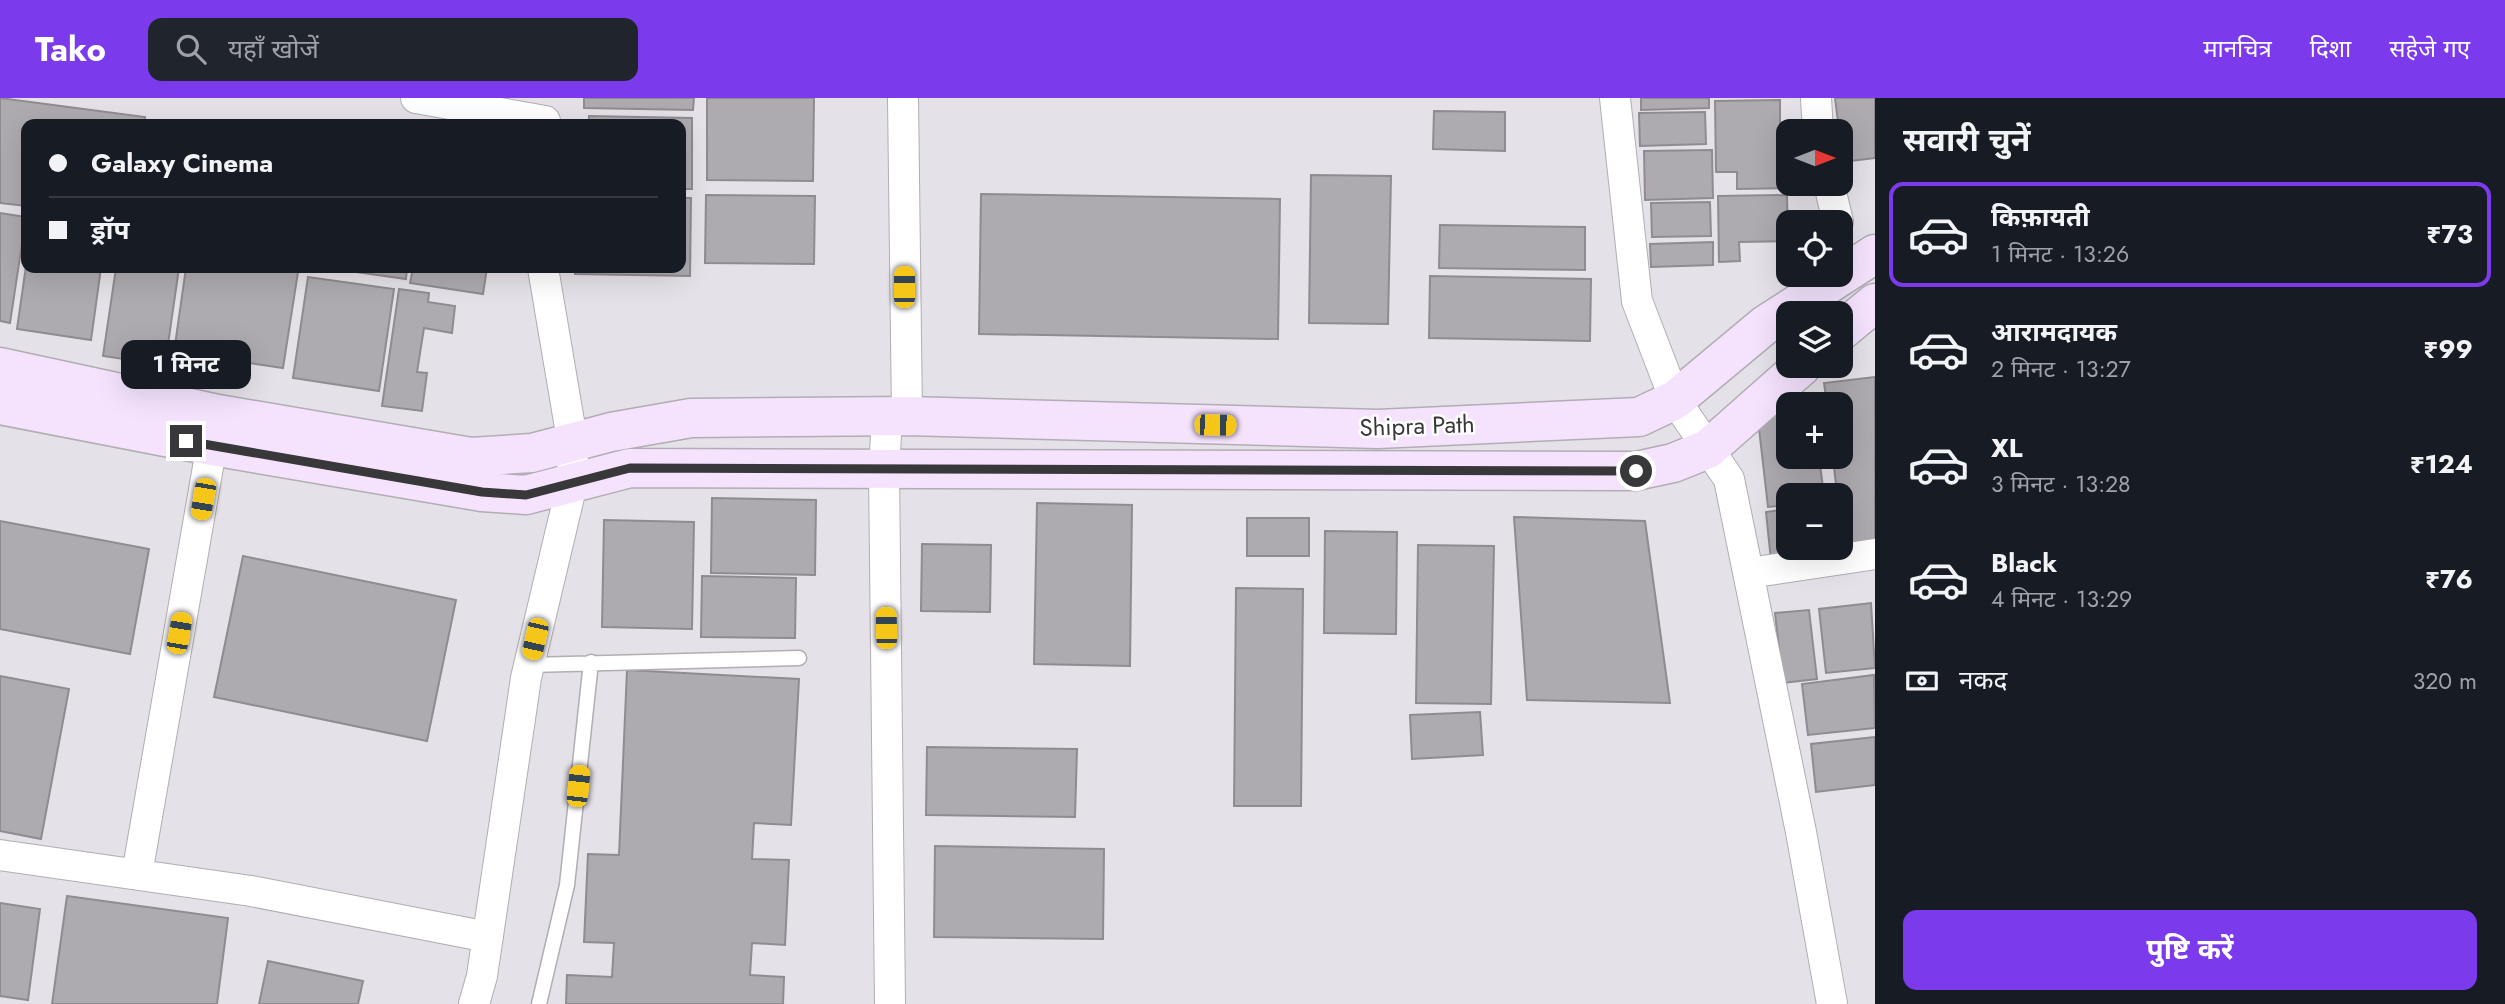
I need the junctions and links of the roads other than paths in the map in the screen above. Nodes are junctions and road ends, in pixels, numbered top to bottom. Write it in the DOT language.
graph roads {
  1 [pos="416,98"];
  2 [pos="903,98"];
  3 [pos="1615,98"];
  4 [pos="1816,98"];
  5 [pos="545,114"];
  6 [pos="1817,119"];
  7 [pos="1862,262"];
  8 [pos="544,273"];
  9 [pos="1875,303"];
  10 [pos="1853,321"];
  11 [pos="0,367"];
  12 [pos="1788,378"];
  13 [pos="1675,400"];
  14 [pos="0,405"];
  15 [pos="897,417"];
  16 [pos="215,430"];
  17 [pos="573,444"];
  18 [pos="1708,449"];
  19 [pos="884,471"];
  20 [pos="572,484"];
  21 [pos="1875,554"];
  22 [pos="1749,573"];
  23 [pos="799,658"];
  24 [pos="591,662"];
  25 [pos="529,665"];
  26 [pos="0,855"];
  27 [pos="137,874"];
  28 [pos="488,937"];
  29 [pos="474,1004"];
  30 [pos="539,1004"];
  31 [pos="890,1004"];
  32 [pos="1832,1004"];
  1 -- 5 [label="street"];
  2 -- 15 [label="street"];
  3 -- 13 [label="street"];
  4 -- 6 [label="street"];
  7 -- 13 [label="street, Shipra Path"];
  8 -- 17 [label="street"];
  9 -- 10 [label="street"];
  11 -- 16 [label="street"];
  12 -- 18 [label="street"];
  13 -- 15 [label="street, Shipra Path"];
  13 -- 18 [label="street"];
  14 -- 16 [label="street"];
  15 -- 17 [label="street, Shipra Path"];
  15 -- 19 [label="street"];
  16 -- 17 [label="street, Shipra Path"];
  16 -- 20 [label="street"];
  16 -- 27 [label="street"];
  17 -- 20 [label="street"];
  18 -- 19 [label="street"];
  18 -- 22 [label="street"];
  19 -- 20 [label="street"];
  19 -- 31 [label="street"];
  20 -- 25 [label="street"];
  21 -- 22 [label="street"];
  22 -- 32 [label="street"];
  23 -- 24 [label="lane"];
  24 -- 25 [label="lane"];
  24 -- 30 [label="lane"];
  25 -- 28 [label="street"];
  26 -- 27 [label="street"];
  27 -- 28 [label="street"];
  28 -- 29 [label="street"];
}
